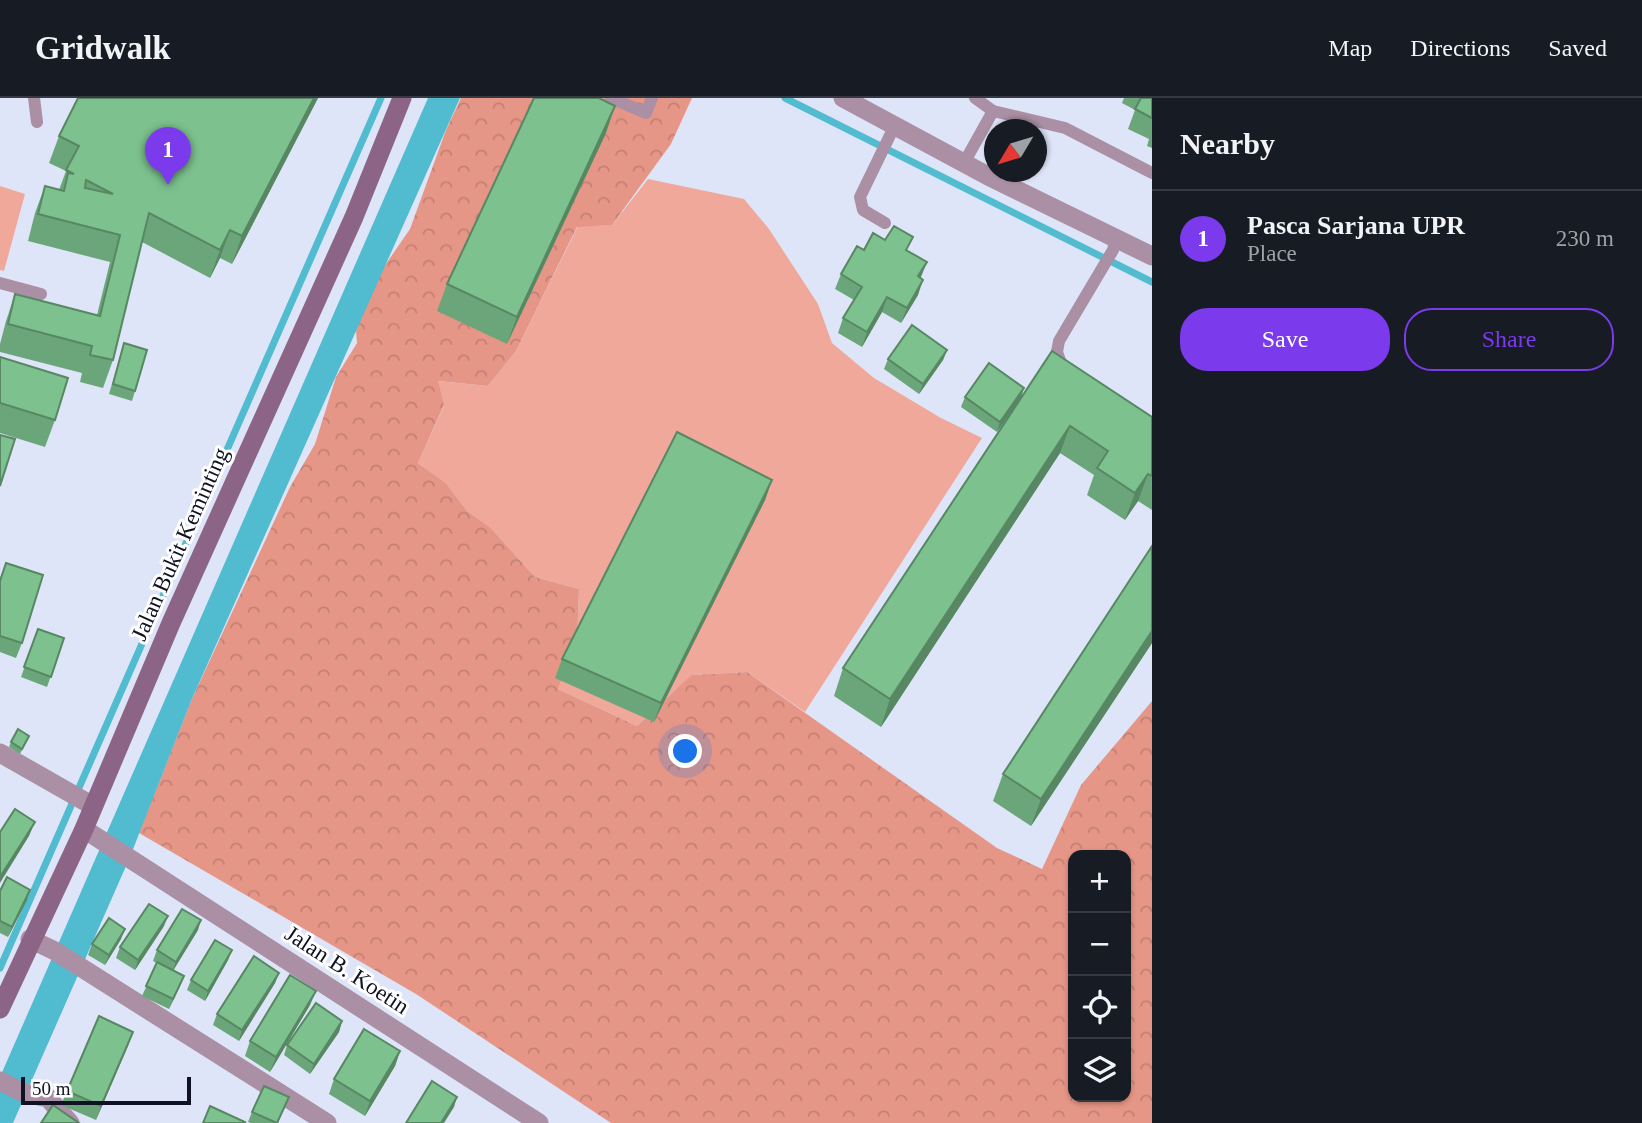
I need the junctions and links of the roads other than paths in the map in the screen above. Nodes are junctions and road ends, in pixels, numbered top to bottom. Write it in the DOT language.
graph roads {
  1 [pos="34,98"];
  2 [pos="402,98"];
  3 [pos="611,98"];
  4 [pos="652,98"];
  5 [pos="843,98"];
  6 [pos="975,98"];
  7 [pos="993,111"];
  8 [pos="37,122"];
  9 [pos="892,132"];
  10 [pos="964,163"];
  11 [pos="1152,173"];
  12 [pos="885,223"];
  13 [pos="1115,243"];
  14 [pos="1152,256"];
  15 [pos="0,283"];
  16 [pos="41,294"];
  17 [pos="1071,378"];
  18 [pos="0,753"];
  19 [pos="93,806"];
  20 [pos="84,830"];
  21 [pos="30,939"];
  22 [pos="0,1009"];
  23 [pos="0,1081"];
  24 [pos="70,1123"];
  25 [pos="327,1123"];
  26 [pos="539,1123"];
  1 -- 8 [label="lane"];
  2 -- 19 [label="main road, Jalan Bukit Keminting"];
  3 -- 4 [label="lane"];
  5 -- 9 [label="street"];
  6 -- 7 [label="lane"];
  7 -- 10 [label="lane"];
  7 -- 11 [label="lane"];
  9 -- 10 [label="street"];
  9 -- 12 [label="lane"];
  10 -- 13 [label="street"];
  13 -- 14 [label="street"];
  13 -- 17 [label="lane"];
  15 -- 16 [label="lane"];
  18 -- 19 [label="street"];
  19 -- 20 [label="main road, Jalan Bukit Keminting"];
  20 -- 21 [label="main road, Jalan Bukit Keminting"];
  20 -- 26 [label="street, Jalan B. Koetin"];
  21 -- 22 [label="main road, Jalan Bukit Keminting"];
  21 -- 25 [label="street"];
  23 -- 24 [label="street"];
}
